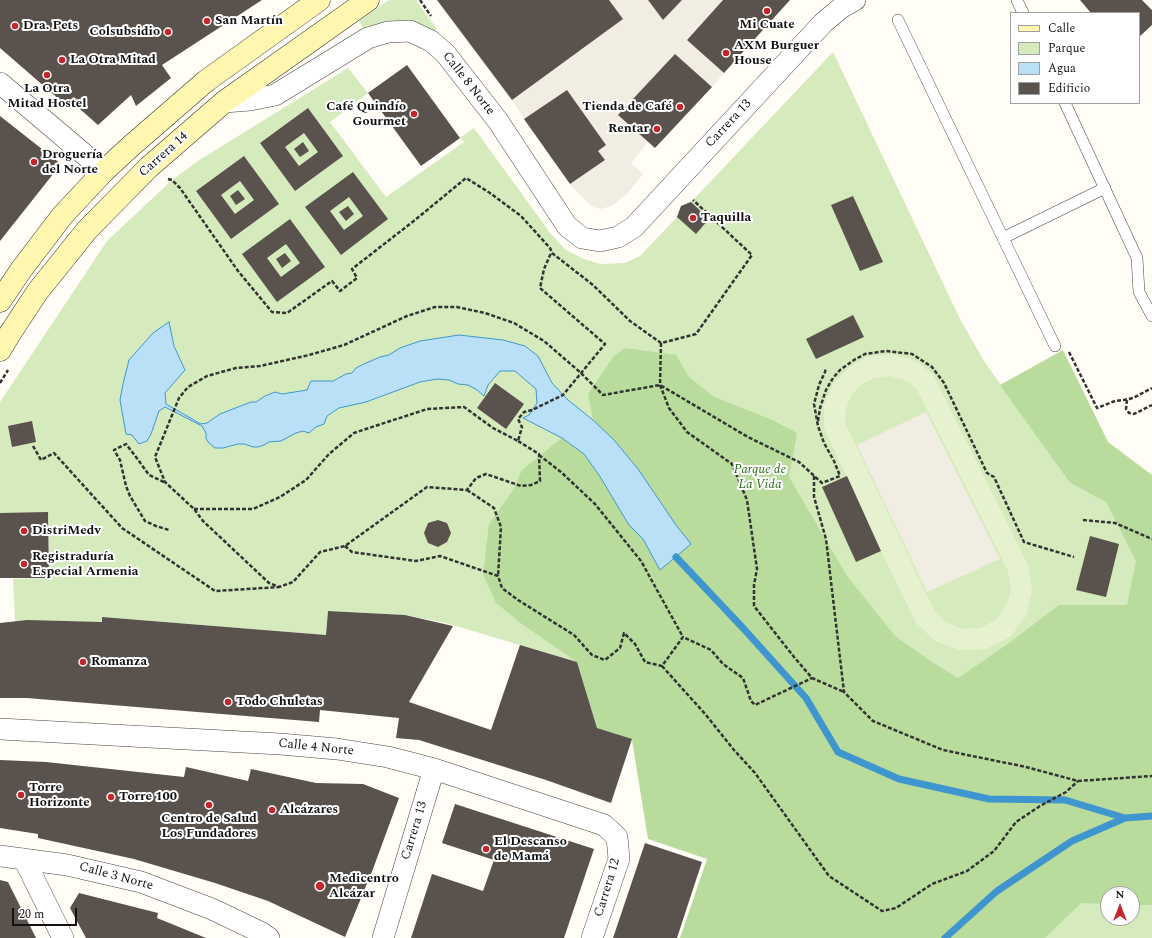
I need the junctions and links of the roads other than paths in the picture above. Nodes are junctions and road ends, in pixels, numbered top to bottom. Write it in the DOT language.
graph roads {
  1 [pos="319,0"];
  2 [pos="368,0"];
  3 [pos="855,0"];
  4 [pos="1017,0"];
  5 [pos="1023,12"];
  6 [pos="898,20"];
  7 [pos="0,83"];
  8 [pos="224,102"];
  9 [pos="1065,104"];
  10 [pos="104,172"];
  11 [pos="1105,188"];
  12 [pos="1003,238"];
  13 [pos="600,241"];
  14 [pos="0,301"];
  15 [pos="1152,316"];
  16 [pos="1055,346"];
  17 [pos="6,356"];
  18 [pos="0,729"];
  19 [pos="434,769"];
  20 [pos="617,837"];
  21 [pos="0,856"];
  22 [pos="24,859"];
  23 [pos="63,938"];
  24 [pos="269,938"];
  25 [pos="383,938"];
  26 [pos="592,938"];
  1 -- 10 [label="main road"];
  2 -- 8 [label="main road, Carrera 14"];
  3 -- 13 [label="street, Carrera 13"];
  4 -- 5 [label="lane"];
  6 -- 12 [label="lane"];
  7 -- 10 [label="street"];
  8 -- 13 [label="street, Calle 8 Norte"];
  8 -- 17 [label="main road, Carrera 14"];
  9 -- 11 [label="lane"];
  10 -- 14 [label="main road"];
  11 -- 12 [label="lane"];
  11 -- 15 [label="lane"];
  12 -- 16 [label="lane"];
  18 -- 19 [label="street, Calle 4 Norte"];
  19 -- 20 [label="street, Calle 4 Norte"];
  19 -- 25 [label="street, Carrera 13"];
  20 -- 26 [label="street, Carrera 12"];
  21 -- 22 [label="street, Calle 3 Norte"];
  22 -- 23 [label="street"];
  22 -- 24 [label="street, Calle 3 Norte"];
}
